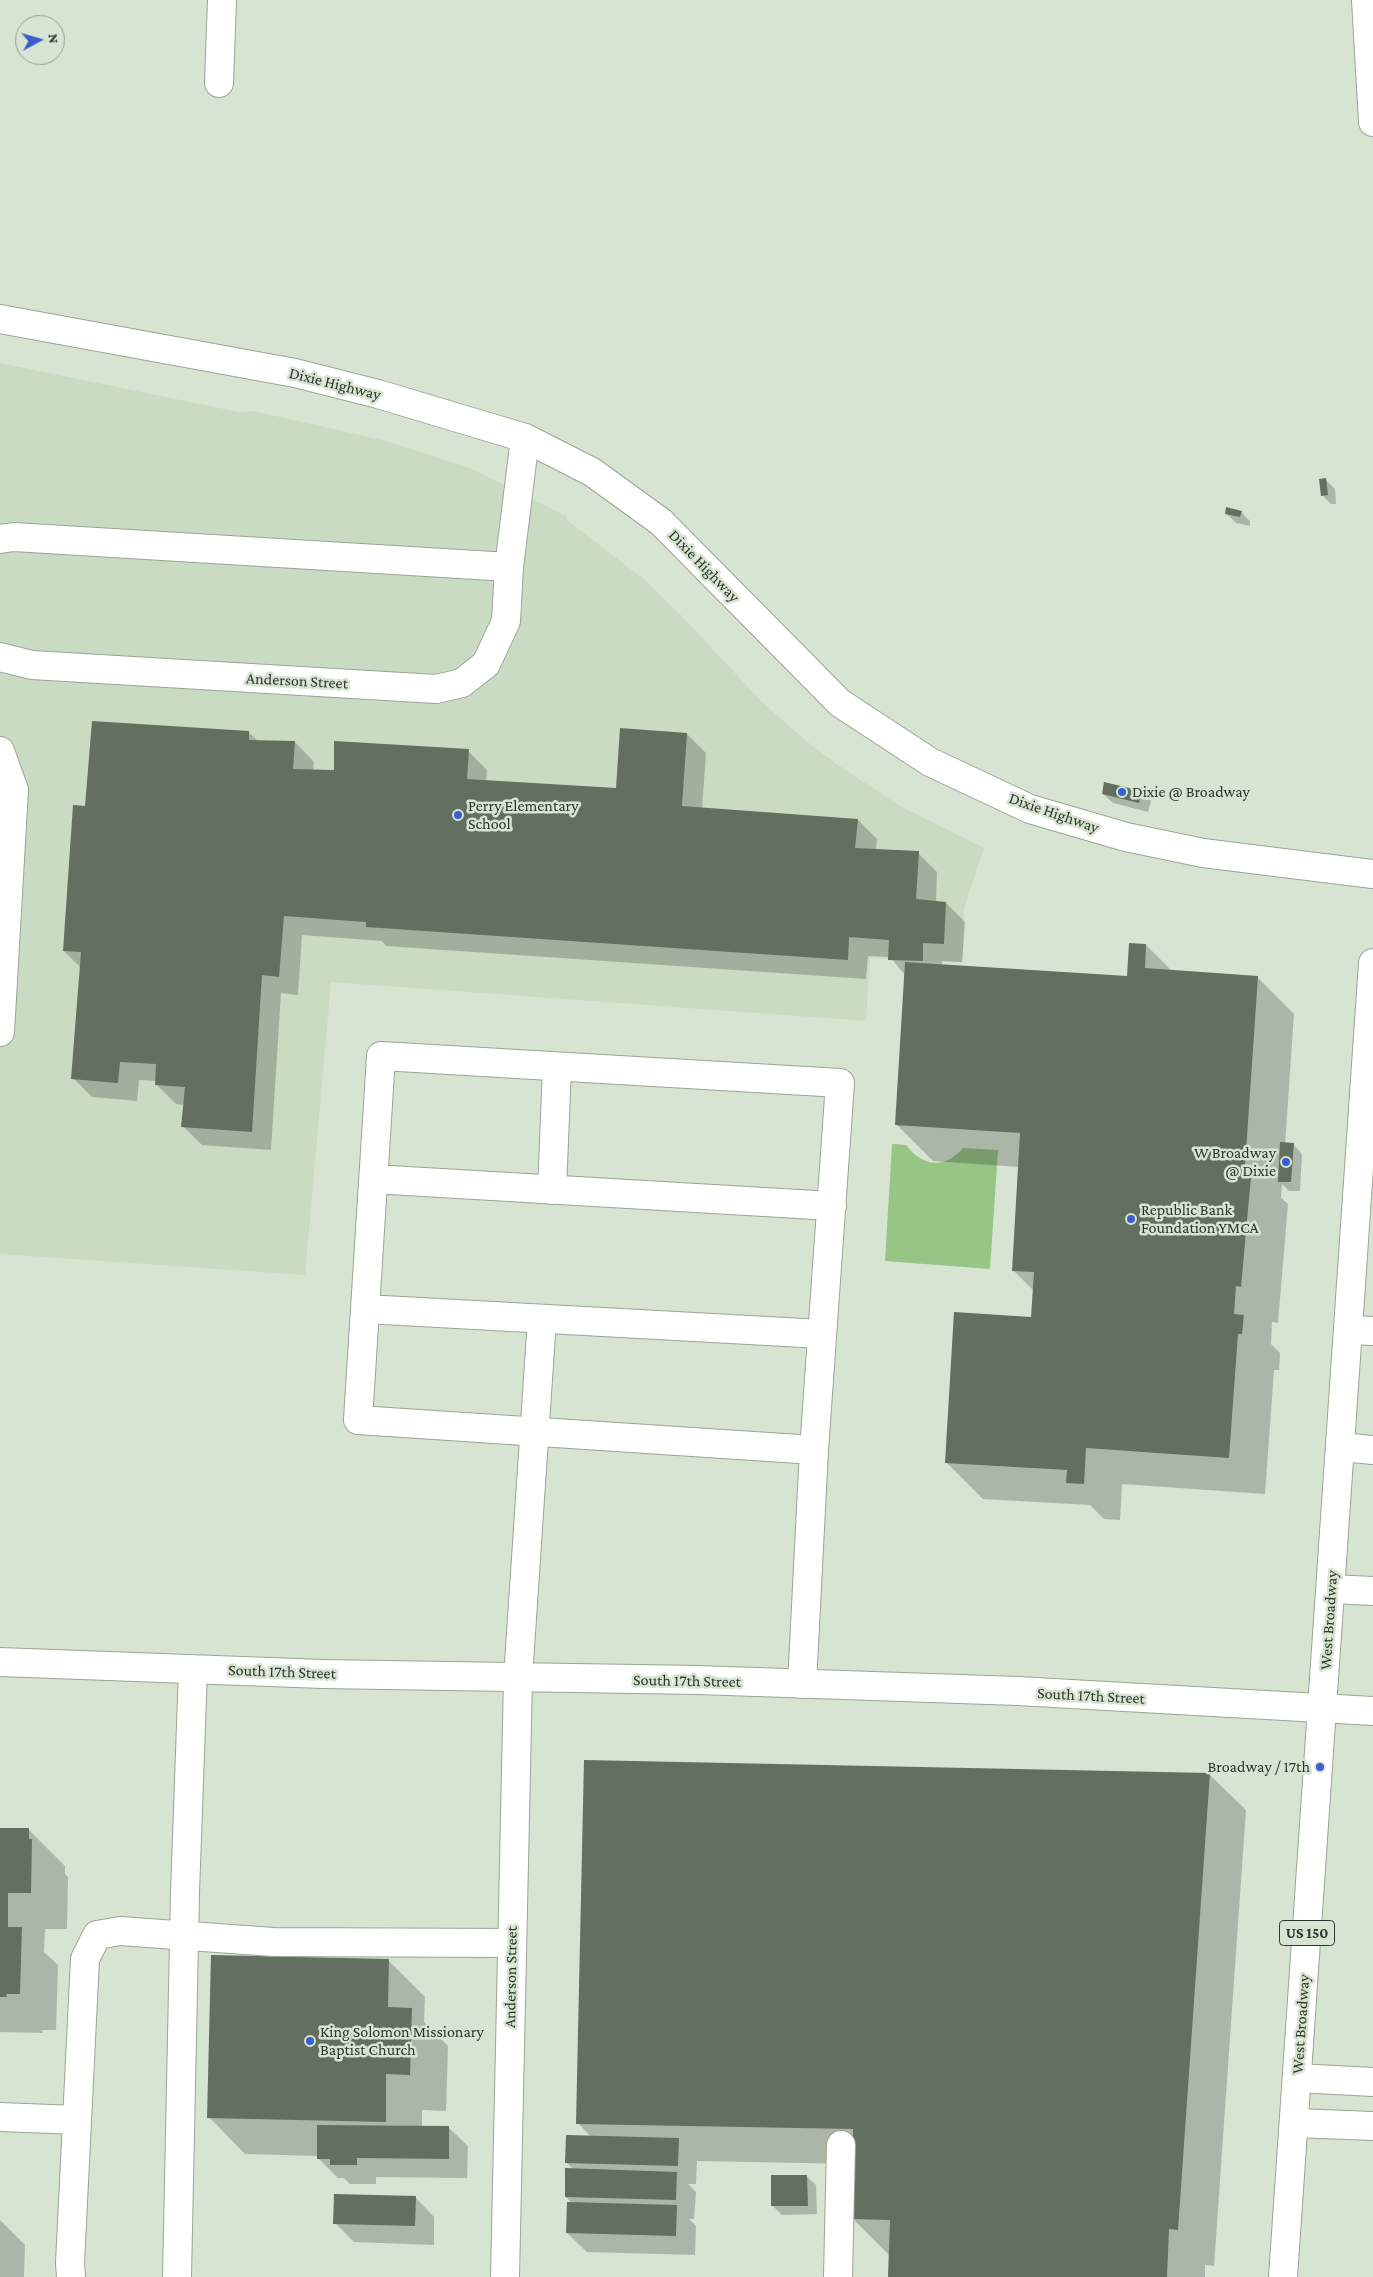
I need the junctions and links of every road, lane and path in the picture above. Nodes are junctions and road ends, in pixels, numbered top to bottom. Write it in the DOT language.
graph roads {
  1 [pos="222,0"];
  2 [pos="1366,0"];
  3 [pos="1371,42"];
  4 [pos="220,83"];
  5 [pos="1373,122"];
  6 [pos="0,319"];
  7 [pos="525,438"];
  8 [pos="0,538"];
  9 [pos="509,567"];
  10 [pos="0,657"];
  11 [pos="0,751"];
  12 [pos="1373,874"];
  13 [pos="1373,963"];
  14 [pos="0,1032"];
  15 [pos="557,1067"];
  16 [pos="1367,1148"];
  17 [pos="373,1179"];
  18 [pos="552,1190"];
  19 [pos="832,1206"];
  20 [pos="365,1309"];
  21 [pos="542,1319"];
  22 [pos="1361,1330"];
  23 [pos="822,1334"];
  24 [pos="535,1432"];
  25 [pos="1341,1448"];
  26 [pos="814,1450"];
  27 [pos="1373,1450"];
  28 [pos="1331,1589"];
  29 [pos="1373,1591"];
  30 [pos="0,1662"];
  31 [pos="193,1669"];
  32 [pos="518,1678"];
  33 [pos="802,1684"];
  34 [pos="1322,1709"];
  35 [pos="1373,1711"];
  36 [pos="184,1934"];
  37 [pos="512,1943"];
  38 [pos="1297,2078"];
  39 [pos="1373,2082"];
  40 [pos="0,2117"];
  41 [pos="77,2120"];
  42 [pos="1295,2123"];
  43 [pos="1373,2126"];
  44 [pos="841,2145"];
  45 [pos="71,2277"];
  46 [pos="177,2277"];
  47 [pos="505,2277"];
  48 [pos="838,2277"];
  49 [pos="1283,2277"];
  1 -- 4 [label="street"];
  2 -- 3 [label="street"];
  3 -- 5 [label="street"];
  6 -- 7 [label="street, Dixie Highway"];
  7 -- 9 [label="street, Anderson Street"];
  7 -- 12 [label="street, Dixie Highway"];
  8 -- 9 [label="street"];
  9 -- 10 [label="street, Anderson Street"];
  11 -- 14 [label="street"];
  13 -- 16 [label="street, West Broadway / US 150"];
  15 -- 17 [label="street"];
  15 -- 18 [label="street"];
  15 -- 19 [label="street"];
  16 -- 22 [label="street, West Broadway / US 150"];
  17 -- 18 [label="street"];
  17 -- 20 [label="street"];
  18 -- 19 [label="street"];
  19 -- 23 [label="street"];
  20 -- 21 [label="street"];
  20 -- 24 [label="street"];
  21 -- 23 [label="street"];
  21 -- 24 [label="street, Anderson Street"];
  22 -- 25 [label="street, West Broadway / US 150"];
  23 -- 26 [label="street"];
  24 -- 26 [label="street"];
  24 -- 32 [label="street, Anderson Street"];
  25 -- 27 [label="street"];
  25 -- 28 [label="street, West Broadway / US 150"];
  26 -- 33 [label="street"];
  28 -- 29 [label="street"];
  28 -- 34 [label="street, West Broadway / US 150"];
  30 -- 31 [label="street, South 17th Street"];
  31 -- 32 [label="street, South 17th Street"];
  31 -- 36 [label="street"];
  32 -- 33 [label="street, South 17th Street"];
  32 -- 37 [label="street, Anderson Street"];
  33 -- 34 [label="street, South 17th Street"];
  34 -- 35 [label="street, South 17th Street"];
  34 -- 38 [label="street, West Broadway / US 150"];
  36 -- 37 [label="street"];
  36 -- 41 [label="street"];
  36 -- 46 [label="street"];
  37 -- 47 [label="street, Anderson Street"];
  38 -- 39 [label="street"];
  38 -- 42 [label="street, West Broadway / US 150"];
  40 -- 41 [label="street"];
  41 -- 45 [label="street"];
  42 -- 43 [label="street"];
  42 -- 49 [label="street, West Broadway / US 150"];
  44 -- 48 [label="street"];
}
